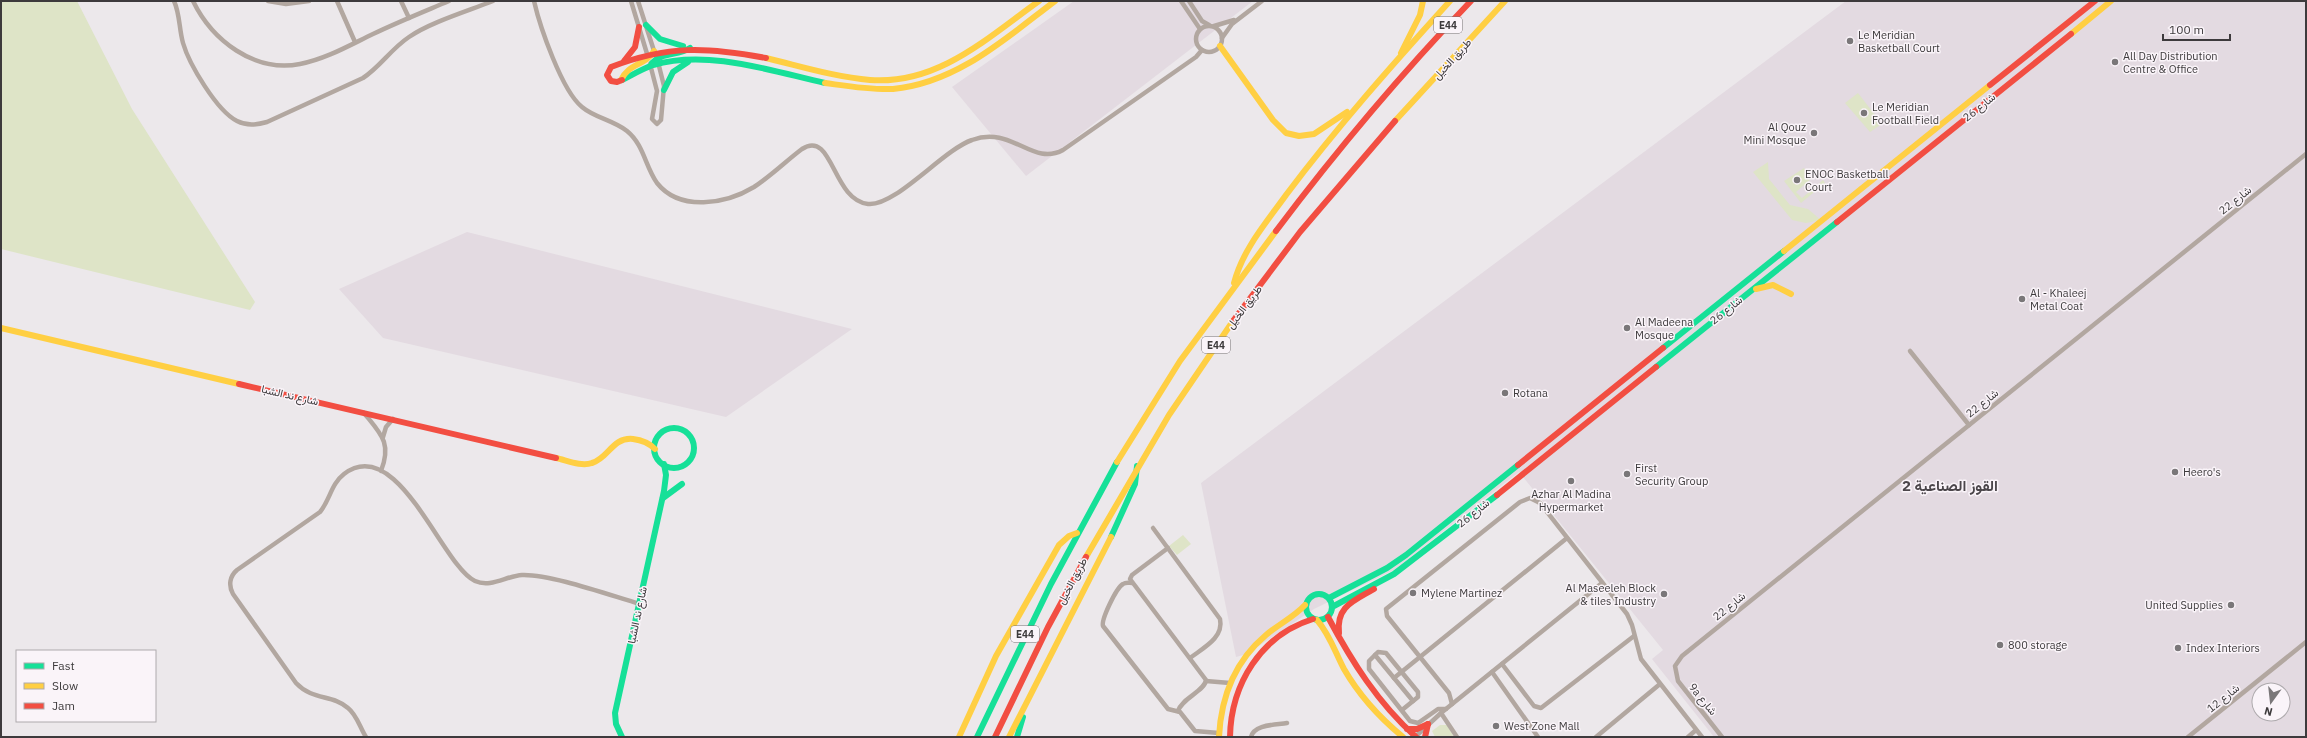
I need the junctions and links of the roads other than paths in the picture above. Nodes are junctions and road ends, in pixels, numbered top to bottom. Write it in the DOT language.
graph roads {
  1 [pos="174,1"];
  2 [pos="193,1"];
  3 [pos="268,1"];
  4 [pos="309,1"];
  5 [pos="337,1"];
  6 [pos="401,1"];
  7 [pos="449,1"];
  8 [pos="493,1"];
  9 [pos="535,1"];
  10 [pos="540,1"];
  11 [pos="631,1"];
  12 [pos="638,1"];
  13 [pos="1039,1"];
  14 [pos="1055,1"];
  15 [pos="1181,1"];
  16 [pos="1189,1"];
  17 [pos="1262,1"];
  18 [pos="1423,1"];
  19 [pos="1450,1"];
  20 [pos="1471,1"];
  21 [pos="1505,1"];
  22 [pos="2095,1"];
  23 [pos="2111,1"];
  24 [pos="409,18"];
  25 [pos="1236,20"];
  26 [pos="643,26"];
  27 [pos="1212,26"];
  28 [pos="1200,29"];
  29 [pos="1222,38"];
  30 [pos="355,42"];
  31 [pos="2043,43"];
  32 [pos="1220,46"];
  33 [pos="690,48"];
  34 [pos="1202,50"];
  35 [pos="2047,53"];
  36 [pos="1400,56"];
  37 [pos="657,57"];
  38 [pos="649,59"];
  39 [pos="690,61"];
  40 [pos="624,62"];
  41 [pos="664,90"];
  42 [pos="1359,102"];
  43 [pos="2306,154"];
  44 [pos="1776,258"];
  45 [pos="1774,271"];
  46 [pos="1233,288"];
  47 [pos="1791,294"];
  48 [pos="1744,295"];
  49 [pos="1,328"];
  50 [pos="1910,351"];
  51 [pos="364,412"];
  52 [pos="393,419"];
  53 [pos="1969,425"];
  54 [pos="383,437"];
  55 [pos="658,437"];
  56 [pos="654,449"];
  57 [pos="579,463"];
  58 [pos="664,464"];
  59 [pos="1137,466"];
  60 [pos="677,467"];
  61 [pos="381,471"];
  62 [pos="682,484"];
  63 [pos="664,495"];
  64 [pos="1442,526"];
  65 [pos="1154,528"];
  66 [pos="1078,533"];
  67 [pos="1447,535"];
  68 [pos="1567,538"];
  69 [pos="1168,548"];
  70 [pos="1385,579"];
  71 [pos="1132,583"];
  72 [pos="1602,583"];
  73 [pos="1329,598"];
  74 [pos="640,604"];
  75 [pos="1305,605"];
  76 [pos="1332,607"];
  77 [pos="1328,617"];
  78 [pos="1315,620"];
  79 [pos="1634,636"];
  80 [pos="1342,642"];
  81 [pos="2306,642"];
  82 [pos="1375,655"];
  83 [pos="1419,656"];
  84 [pos="1190,658"];
  85 [pos="1502,664"];
  86 [pos="1675,670"];
  87 [pos="1401,672"];
  88 [pos="1492,672"];
  89 [pos="1394,678"];
  90 [pos="1206,681"];
  91 [pos="984,682"];
  92 [pos="1230,683"];
  93 [pos="1660,684"];
  94 [pos="1027,700"];
  95 [pos="1413,701"];
  96 [pos="1452,704"];
  97 [pos="1446,709"];
  98 [pos="1402,710"];
  99 [pos="1178,711"];
  100 [pos="1441,713"];
  101 [pos="1287,723"];
  102 [pos="1428,724"];
  103 [pos="1406,728"];
  104 [pos="1696,730"];
  105 [pos="1219,735"];
  106 [pos="1010,736"];
  107 [pos="366,737"];
  108 [pos="622,737"];
  109 [pos="953,737"];
  110 [pos="959,737"];
  111 [pos="977,737"];
  112 [pos="995,737"];
  113 [pos="1017,737"];
  114 [pos="1230,737"];
  115 [pos="1251,737"];
  116 [pos="1403,737"];
  117 [pos="1415,737"];
  118 [pos="1425,737"];
  119 [pos="1457,737"];
  120 [pos="1538,737"];
  121 [pos="1596,737"];
  122 [pos="1688,737"];
  123 [pos="1702,737"];
  124 [pos="1722,737"];
  125 [pos="2188,737"];
  1 -- 8 [label="street"];
  2 -- 30 [label="street"];
  3 -- 4 [label="street"];
  5 -- 30 [label="street"];
  6 -- 24 [label="street"];
  7 -- 24 [label="street"];
  9 -- 10 [label="street"];
  9 -- 34 [label="street"];
  11 -- 26 [label="street"];
  12 -- 26 [label="street"];
  13 -- 33 [label="main road"];
  14 -- 39 [label="main road"];
  15 -- 28 [label="street"];
  16 -- 27 [label="street"];
  17 -- 25 [label="street"];
  18 -- 36 [label="main road"];
  19 -- 36 [label="main road"];
  20 -- 46 [label="main road, طريق الخيل / E44"];
  21 -- 59 [label="main road, طريق الخيل / E44"];
  22 -- 31 [label="main road, شارع 26"];
  23 -- 35 [label="main road, شارع 26"];
  24 -- 30 [label="street"];
  25 -- 27 [label="street"];
  25 -- 29 [label="street"];
  26 -- 33 [label="main road"];
  26 -- 37 [label="street"];
  26 -- 38 [label="street"];
  26 -- 40 [label="main road"];
  27 -- 28 [label="street"];
  27 -- 29 [label="street"];
  28 -- 34 [label="street"];
  29 -- 32 [label="street"];
  31 -- 35 [label="main road"];
  31 -- 44 [label="main road, شارع 26"];
  32 -- 34 [label="street"];
  32 -- 42 [label="main road"];
  33 -- 37 [label="main road"];
  35 -- 45 [label="main road, شارع 26"];
  36 -- 42 [label="main road"];
  37 -- 38 [label="main road"];
  37 -- 38 [label="main road"];
  37 -- 39 [label="main road"];
  37 -- 41 [label="street"];
  38 -- 40 [label="main road"];
  38 -- 40 [label="main road"];
  38 -- 41 [label="street"];
  39 -- 41 [label="main road"];
  42 -- 46 [label="main road"];
  43 -- 53 [label="street, شارع 22"];
  44 -- 45 [label="main road"];
  44 -- 64 [label="main road, شارع 26"];
  45 -- 48 [label="main road, شارع 26"];
  46 -- 66 [label="main road, طريق الخيل / E44"];
  47 -- 48 [label="main road"];
  48 -- 67 [label="main road, شارع 26"];
  49 -- 51 [label="main road, شارع ند الشبا"];
  50 -- 53 [label="street"];
  51 -- 52 [label="main road, شارع ند الشبا"];
  51 -- 54 [label="street"];
  52 -- 54 [label="street"];
  52 -- 57 [label="main road, شارع ند الشبا"];
  53 -- 86 [label="street, شارع 22"];
  54 -- 61 [label="street"];
  55 -- 56 [label="main road"];
  55 -- 57 [label="main road"];
  55 -- 60 [label="main road"];
  56 -- 57 [label="main road, شارع ند الشبا"];
  56 -- 58 [label="main road"];
  58 -- 60 [label="main road"];
  58 -- 63 [label="main road, شارع ند الشبا"];
  59 -- 94 [label="main road"];
  59 -- 112 [label="main road, طريق الخيل / E44"];
  60 -- 63 [label="main road, شارع ند الشبا"];
  61 -- 74 [label="street"];
  61 -- 107 [label="street"];
  62 -- 63 [label="main road"];
  63 -- 74 [label="main road, شارع ند الشبا"];
  64 -- 67 [label="main road"];
  64 -- 73 [label="main road, شارع 26"];
  65 -- 69 [label="street"];
  66 -- 91 [label="main road"];
  66 -- 111 [label="main road, طريق الخيل / E44"];
  67 -- 70 [label="main road, شارع 26"];
  68 -- 72 [label="street"];
  68 -- 83 [label="street"];
  68 -- 83 [label="street"];
  69 -- 71 [label="street"];
  69 -- 84 [label="street"];
  70 -- 76 [label="main road, شارع 26"];
  70 -- 80 [label="main road"];
  71 -- 84 [label="street"];
  71 -- 99 [label="street"];
  72 -- 79 [label="street"];
  72 -- 85 [label="street"];
  73 -- 75 [label="main road"];
  73 -- 76 [label="main road"];
  74 -- 108 [label="main road, شارع ند الشبا"];
  75 -- 78 [label="main road"];
  75 -- 92 [label="main road"];
  76 -- 77 [label="main road"];
  77 -- 78 [label="main road"];
  77 -- 80 [label="main road"];
  78 -- 114 [label="main road"];
  78 -- 116 [label="main road"];
  79 -- 85 [label="street"];
  79 -- 93 [label="street"];
  80 -- 103 [label="main road"];
  81 -- 125 [label="street, شارع 12"];
  82 -- 87 [label="street"];
  82 -- 89 [label="street"];
  82 -- 98 [label="street"];
  83 -- 87 [label="street"];
  83 -- 96 [label="street"];
  84 -- 90 [label="street"];
  85 -- 88 [label="street"];
  86 -- 124 [label="street, 9a شارع"];
  87 -- 89 [label="street"];
  87 -- 95 [label="street"];
  88 -- 96 [label="street"];
  88 -- 120 [label="street"];
  89 -- 95 [label="street"];
  90 -- 92 [label="street"];
  90 -- 99 [label="street"];
  91 -- 109 [label="main road"];
  91 -- 110 [label="main road"];
  92 -- 105 [label="main road"];
  93 -- 104 [label="street"];
  93 -- 121 [label="street"];
  94 -- 106 [label="main road"];
  94 -- 113 [label="main road"];
  95 -- 98 [label="street"];
  96 -- 97 [label="street"];
  97 -- 98 [label="street"];
  97 -- 100 [label="street"];
  99 -- 105 [label="street"];
  100 -- 102 [label="street"];
  100 -- 119 [label="street"];
  101 -- 115 [label="street"];
  102 -- 103 [label="main road"];
  102 -- 117 [label="street"];
  102 -- 118 [label="main road"];
  103 -- 117 [label="main road"];
  104 -- 122 [label="street"];
  104 -- 123 [label="street"];
}
